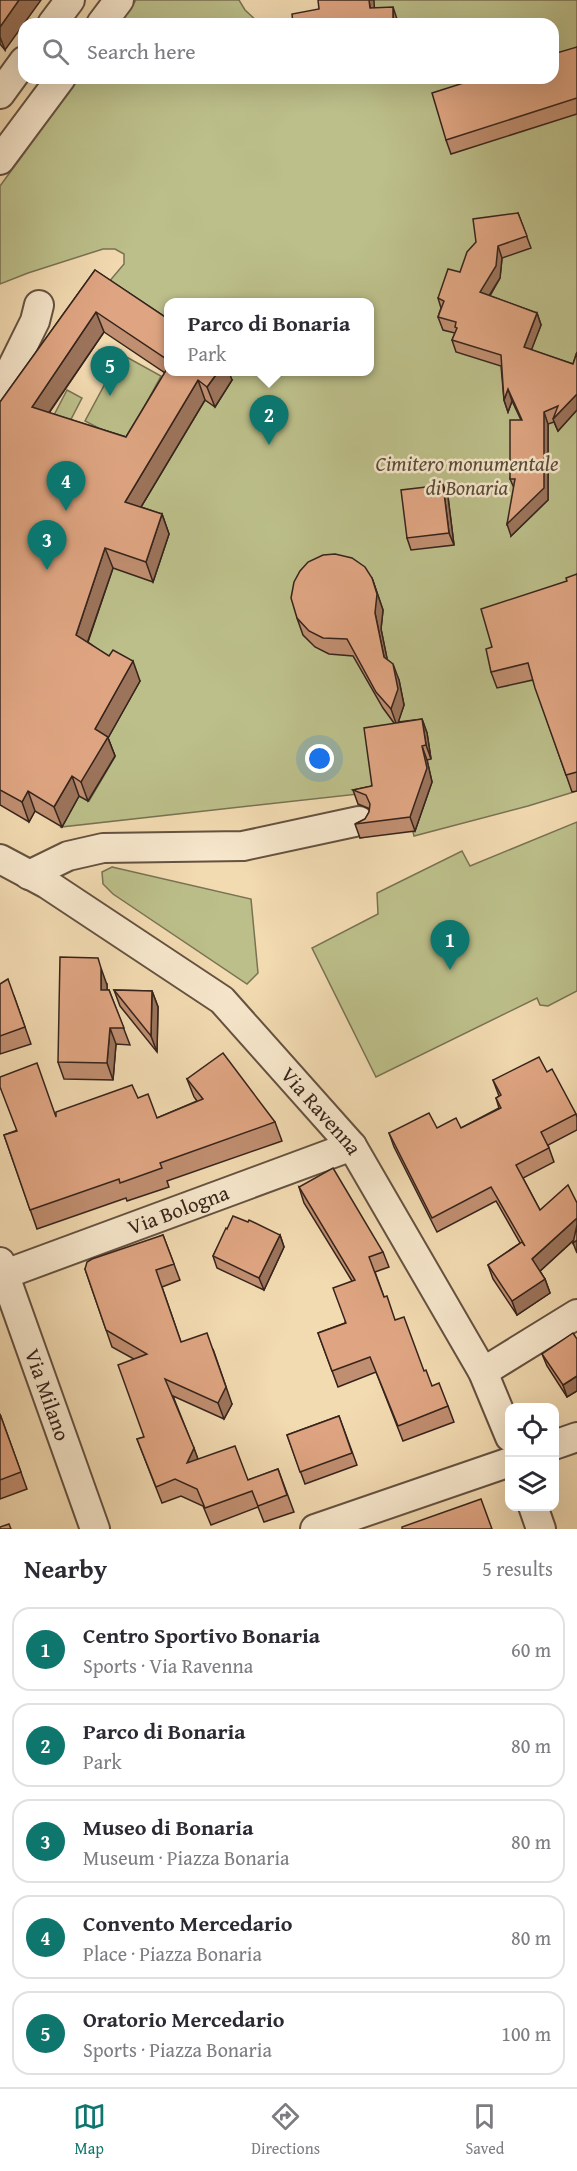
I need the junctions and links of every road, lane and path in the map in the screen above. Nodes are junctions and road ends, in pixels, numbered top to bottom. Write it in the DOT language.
graph roads {
  1 [pos="70,0"];
  2 [pos="119,0"];
  3 [pos="56,18"];
  4 [pos="106,18"];
  5 [pos="18,70"];
  6 [pos="57,84"];
  7 [pos="0,94"];
  8 [pos="0,160"];
  9 [pos="39,305"];
  10 [pos="0,392"];
  11 [pos="359,821"];
  12 [pos="0,859"];
  13 [pos="29,875"];
  14 [pos="352,1146"];
  15 [pos="1,1270"];
  16 [pos="577,1314"];
  17 [pos="483,1372"];
  18 [pos="505,1425"];
  19 [pos="577,1437"];
  20 [pos="559,1444"];
  21 [pos="505,1464"];
  22 [pos="535,1511"];
  23 [pos="95,1529"];
  24 [pos="315,1529"];
  25 [pos="541,1529"];
  1 -- 3 [label="street"];
  2 -- 4 [label="street"];
  5 -- 7 [label="street"];
  6 -- 8 [label="street"];
  9 -- 10 [label="street"];
  11 -- 13 [label="street"];
  12 -- 13 [label="street, Via Ravenna"];
  13 -- 14 [label="street, Via Ravenna"];
  14 -- 15 [label="street, Via Bologna"];
  14 -- 17 [label="street, Via Ravenna"];
  15 -- 23 [label="street, Via Milano"];
  16 -- 17 [label="street"];
  17 -- 18 [label="street, Via Ravenna"];
  19 -- 20 [label="street"];
  21 -- 24 [label="street"];
  22 -- 25 [label="street"];
}
